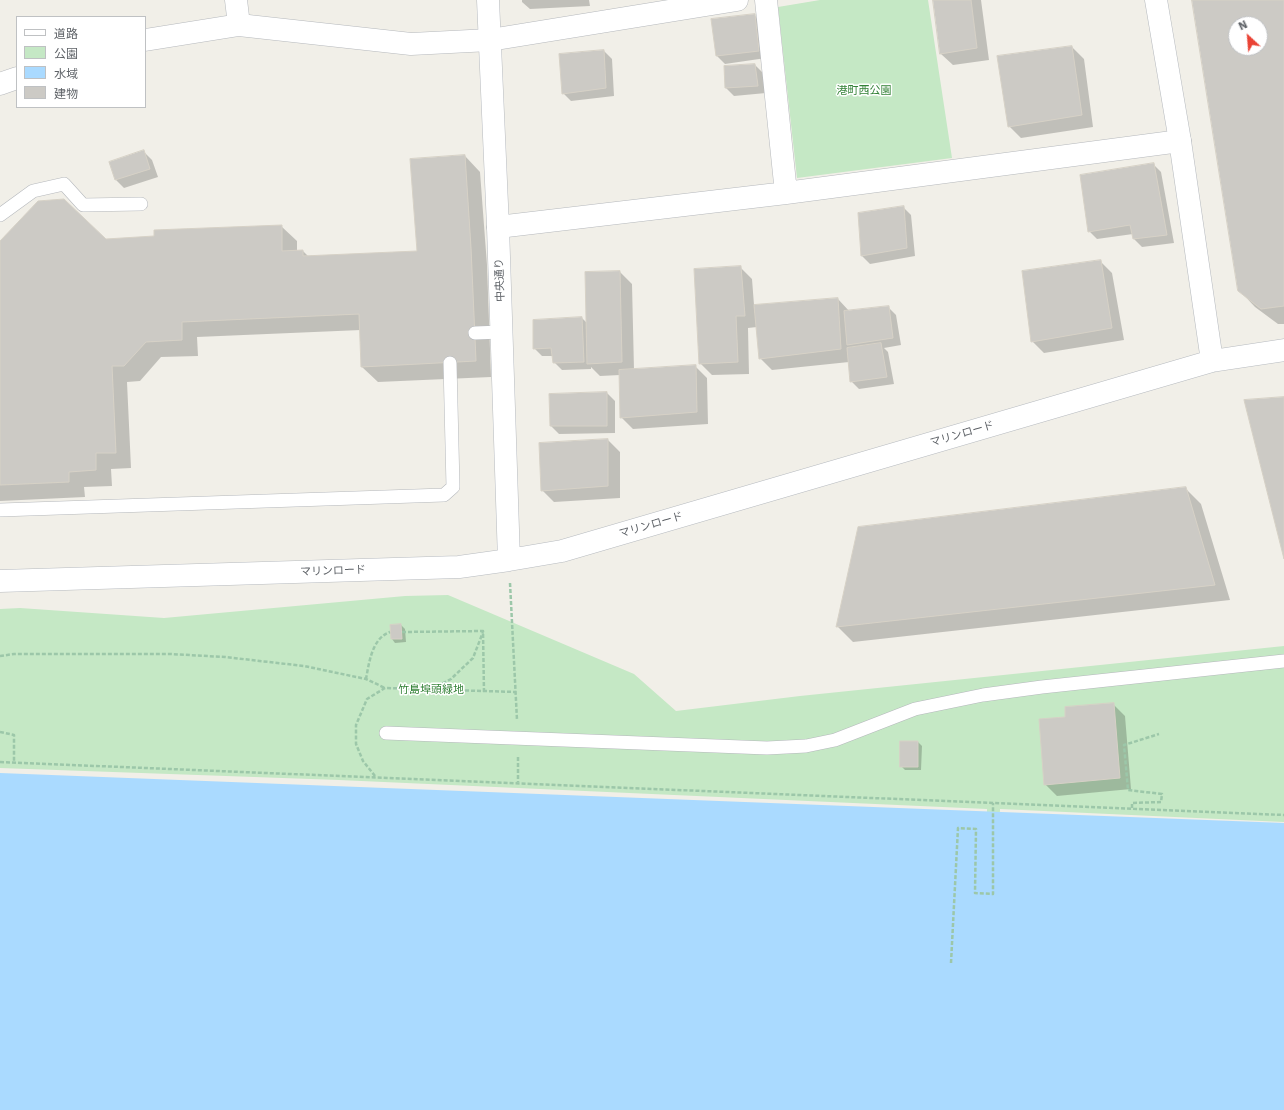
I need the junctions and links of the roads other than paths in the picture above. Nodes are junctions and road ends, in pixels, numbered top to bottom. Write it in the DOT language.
graph roads {
  1 [pos="236,0"];
  2 [pos="488,0"];
  3 [pos="737,0"];
  4 [pos="766,0"];
  5 [pos="1156,0"];
  6 [pos="239,25"];
  7 [pos="146,40"];
  8 [pos="490,40"];
  9 [pos="16,78"];
  10 [pos="0,84"];
  11 [pos="1180,141"];
  12 [pos="786,192"];
  13 [pos="141,204"];
  14 [pos="0,215"];
  15 [pos="498,227"];
  16 [pos="501,332"];
  17 [pos="475,333"];
  18 [pos="1284,350"];
  19 [pos="1212,361"];
  20 [pos="450,363"];
  21 [pos="0,510"];
  22 [pos="509,560"];
  23 [pos="0,581"];
  24 [pos="1284,661"];
  25 [pos="386,733"];
  1 -- 6 [label="street"];
  2 -- 8 [label="street, 中央通り"];
  3 -- 8 [label="street"];
  4 -- 12 [label="street"];
  5 -- 11 [label="street"];
  6 -- 7 [label="street"];
  6 -- 8 [label="street"];
  8 -- 15 [label="street, 中央通り"];
  9 -- 10 [label="street"];
  11 -- 12 [label="street"];
  11 -- 19 [label="street"];
  12 -- 15 [label="street"];
  13 -- 14 [label="lane"];
  15 -- 16 [label="street, 中央通り"];
  16 -- 17 [label="lane"];
  16 -- 22 [label="street, 中央通り"];
  18 -- 19 [label="street, マリンロード"];
  19 -- 22 [label="street, マリンロード"];
  20 -- 21 [label="lane"];
  22 -- 23 [label="street, マリンロード"];
  24 -- 25 [label="lane"];
}
